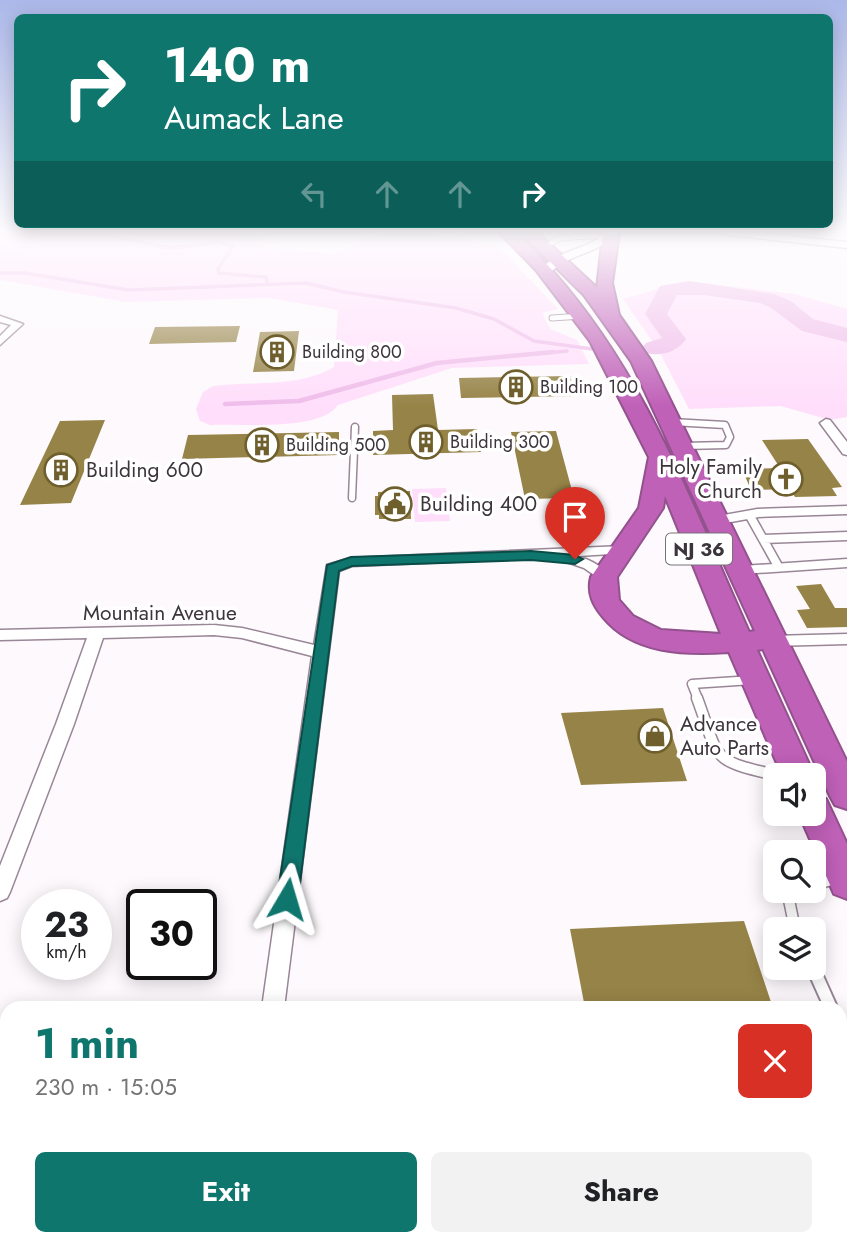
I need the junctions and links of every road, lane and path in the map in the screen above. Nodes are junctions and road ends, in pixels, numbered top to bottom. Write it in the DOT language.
graph roads {
  1 [pos="565,290"];
  2 [pos="584,290"];
  3 [pos="606,290"];
  4 [pos="611,314"];
  5 [pos="566,317"];
  6 [pos="0,318"];
  7 [pos="552,318"];
  8 [pos="578,321"];
  9 [pos="0,342"];
  10 [pos="670,422"];
  11 [pos="826,423"];
  12 [pos="355,427"];
  13 [pos="671,451"];
  14 [pos="847,451"];
  15 [pos="352,498"];
  16 [pos="847,510"];
  17 [pos="750,516"];
  18 [pos="716,520"];
  19 [pos="847,536"];
  20 [pos="763,539"];
  21 [pos="623,550"];
  22 [pos="531,556"];
  23 [pos="847,563"];
  24 [pos="337,565"];
  25 [pos="778,566"];
  26 [pos="740,571"];
  27 [pos="604,577"];
  28 [pos="96,634"];
  29 [pos="0,635"];
  30 [pos="847,639"];
  31 [pos="772,641"];
  32 [pos="738,642"];
  33 [pos="318,652"];
  34 [pos="755,680"];
  35 [pos="793,763"];
  36 [pos="763,772"];
  37 [pos="843,781"];
  38 [pos="819,826"];
  39 [pos="835,881"];
  40 [pos="0,892"];
  41 [pos="818,980"];
  42 [pos="274,1001"];
  43 [pos="828,1001"];
  1 -- 8 [label="highway, NJ 36"];
  2 -- 4 [label="highway, NJ 36"];
  3 -- 4 [label="highway"];
  4 -- 10 [label="highway, NJ 36"];
  5 -- 7 [label="lane"];
  5 -- 8 [label="lane"];
  5 -- 8 [label="lane"];
  6 -- 9 [label="street"];
  8 -- 13 [label="highway, NJ 36"];
  10 -- 13 [label="highway, NJ 36"];
  10 -- 13 [label="lane"];
  11 -- 14 [label="street"];
  12 -- 15 [label="lane"];
  13 -- 18 [label="highway, NJ 36"];
  13 -- 21 [label="highway"];
  13 -- 32 [label="highway, NJ 36"];
  16 -- 17 [label="lane"];
  17 -- 18 [label="lane"];
  17 -- 20 [label="lane"];
  18 -- 26 [label="highway, NJ 36"];
  19 -- 20 [label="lane"];
  20 -- 25 [label="lane"];
  21 -- 22 [label="street"];
  21 -- 27 [label="highway"];
  22 -- 24 [label="street"];
  22 -- 27 [label="street"];
  23 -- 25 [label="lane"];
  24 -- 33 [label="street"];
  25 -- 26 [label="lane"];
  26 -- 31 [label="highway, NJ 36"];
  27 -- 32 [label="highway"];
  28 -- 29 [label="street, Mountain Avenue"];
  28 -- 33 [label="street, Mountain Avenue"];
  28 -- 40 [label="street"];
  30 -- 31 [label="street"];
  31 -- 32 [label="highway"];
  31 -- 37 [label="highway, NJ 36"];
  32 -- 34 [label="highway, NJ 36"];
  33 -- 42 [label="street"];
  34 -- 35 [label="highway, NJ 36"];
  34 -- 36 [label="lane"];
  38 -- 39 [label="highway"];
  41 -- 43 [label="lane"];
}
